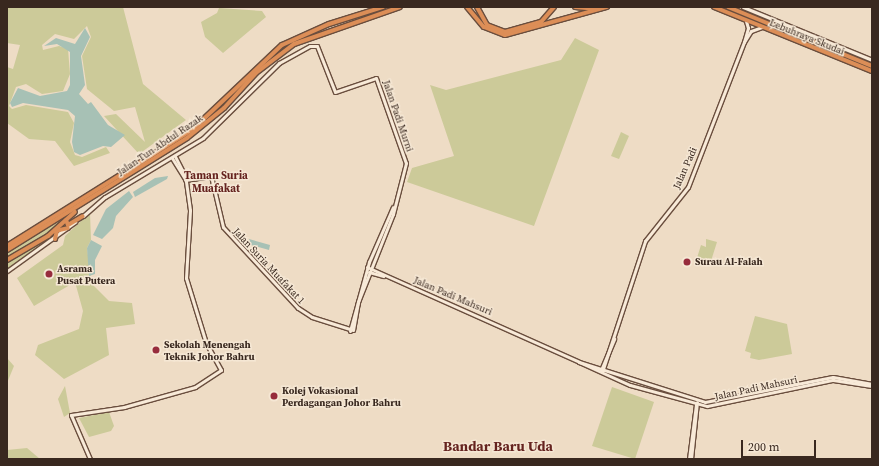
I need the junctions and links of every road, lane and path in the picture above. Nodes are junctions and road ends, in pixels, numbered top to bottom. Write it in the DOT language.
graph roads {
  1 [pos="383,7"];
  2 [pos="400,7"];
  3 [pos="467,7"];
  4 [pos="477,7"];
  5 [pos="554,7"];
  6 [pos="575,7"];
  7 [pos="714,7"];
  8 [pos="728,7"];
  9 [pos="743,7"];
  10 [pos="605,8"];
  11 [pos="746,21"];
  12 [pos="762,27"];
  13 [pos="744,42"];
  14 [pos="872,60"];
  15 [pos="872,66"];
  16 [pos="872,71"];
  17 [pos="174,157"];
  18 [pos="184,172"];
  19 [pos="192,178"];
  20 [pos="185,179"];
  21 [pos="187,186"];
  22 [pos="85,203"];
  23 [pos="394,206"];
  24 [pos="83,216"];
  25 [pos="66,220"];
  26 [pos="68,228"];
  27 [pos="55,231"];
  28 [pos="55,239"];
  29 [pos="7,246"];
  30 [pos="7,250"];
  31 [pos="7,260"];
  32 [pos="374,260"];
  33 [pos="367,267"];
  34 [pos="371,268"];
  35 [pos="7,271"];
  36 [pos="365,271"];
  37 [pos="370,273"];
  38 [pos="378,273"];
  39 [pos="368,279"];
  40 [pos="350,331"];
  41 [pos="614,339"];
  42 [pos="604,362"];
  43 [pos="580,364"];
  44 [pos="592,366"];
  45 [pos="603,371"];
  46 [pos="619,382"];
  47 [pos="872,385"];
  48 [pos="680,396"];
  49 [pos="686,402"];
  50 [pos="705,402"];
  51 [pos="697,404"];
  52 [pos="707,406"];
  53 [pos="695,416"];
  54 [pos="90,459"];
  55 [pos="690,459"];
  1 -- 29 [label="highway, Jalan Tun Abdul Razak"];
  2 -- 22 [label="highway, Jalan Tun Abdul Razak"];
  3 -- 10 [label="highway"];
  4 -- 5 [label="highway"];
  6 -- 10 [label="highway"];
  7 -- 11 [label="highway, Lebuhraya Skudai"];
  8 -- 15 [label="highway, Lebuhraya Skudai"];
  9 -- 14 [label="street"];
  11 -- 12 [label="highway, Lebuhraya Skudai"];
  11 -- 13 [label="street, Jalan Padi"];
  12 -- 13 [label="street, Jalan Padi"];
  12 -- 16 [label="highway, Lebuhraya Skudai"];
  13 -- 41 [label="street, Jalan Padi"];
  17 -- 18 [label="street"];
  17 -- 20 [label="street"];
  17 -- 23 [label="street, Jalan Padi Murni"];
  17 -- 24 [label="street"];
  18 -- 19 [label="street"];
  18 -- 20 [label="street"];
  19 -- 20 [label="street"];
  19 -- 21 [label="street"];
  19 -- 40 [label="street, Jalan Suria Muafakat 1"];
  20 -- 21 [label="street"];
  21 -- 54 [label="street"];
  22 -- 25 [label="highway"];
  22 -- 30 [label="highway, Jalan Tun Abdul Razak"];
  23 -- 32 [label="street, Jalan Padi Murni"];
  23 -- 33 [label="street, Jalan Padi Murni"];
  24 -- 25 [label="highway"];
  24 -- 26 [label="street"];
  25 -- 27 [label="highway"];
  26 -- 27 [label="highway"];
  26 -- 28 [label="street"];
  27 -- 28 [label="highway"];
  27 -- 31 [label="highway"];
  28 -- 35 [label="street"];
  32 -- 34 [label="street, Jalan Padi Murni"];
  32 -- 38 [label="street"];
  33 -- 34 [label="street, Jalan Padi Mahsuri"];
  33 -- 36 [label="street, Jalan Padi Murni"];
  34 -- 37 [label="street, Jalan Padi Murni"];
  34 -- 38 [label="street, Jalan Padi Mahsuri"];
  36 -- 37 [label="street, Jalan Padi Mahsuri"];
  36 -- 40 [label="street, Jalan Padi Murni"];
  37 -- 38 [label="street, Jalan Padi Mahsuri"];
  37 -- 39 [label="street, Jalan Padi Murni"];
  38 -- 39 [label="street"];
  38 -- 43 [label="street, Jalan Padi Mahsuri"];
  39 -- 40 [label="street, Jalan Padi Murni"];
  41 -- 42 [label="street, Jalan Padi"];
  41 -- 45 [label="street, Jalan Padi"];
  42 -- 44 [label="street"];
  42 -- 45 [label="street, Jalan Padi"];
  43 -- 44 [label="street, Jalan Padi Mahsuri"];
  43 -- 45 [label="street"];
  43 -- 46 [label="street, Jalan Padi Mahsuri"];
  44 -- 45 [label="street, Jalan Padi Mahsuri"];
  45 -- 46 [label="street"];
  45 -- 48 [label="street, Jalan Padi Mahsuri"];
  46 -- 49 [label="street, Jalan Padi Mahsuri"];
  47 -- 50 [label="street, Jalan Padi Mahsuri"];
  47 -- 52 [label="street, Jalan Padi Mahsuri"];
  48 -- 50 [label="street, Jalan Padi Mahsuri"];
  48 -- 51 [label="street"];
  49 -- 51 [label="street, Jalan Padi Mahsuri"];
  49 -- 53 [label="street"];
  50 -- 51 [label="street"];
  51 -- 52 [label="street, Jalan Padi Mahsuri"];
  51 -- 53 [label="street"];
  52 -- 53 [label="street"];
  53 -- 55 [label="street"];
}
